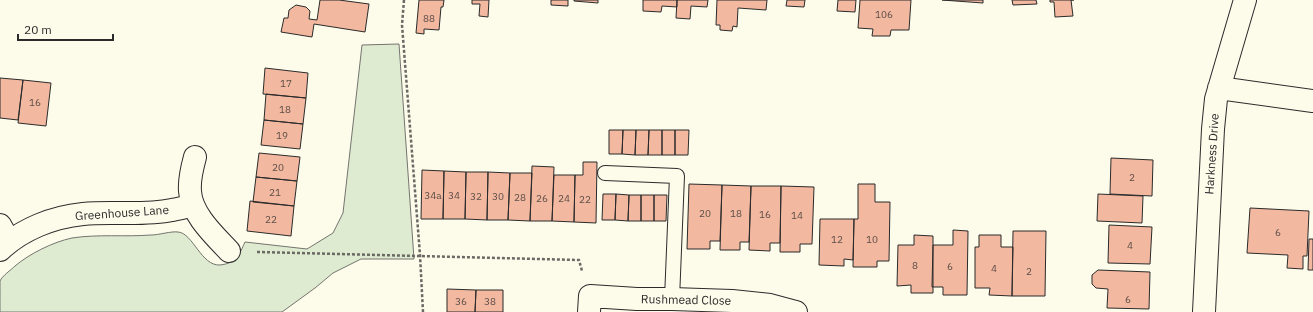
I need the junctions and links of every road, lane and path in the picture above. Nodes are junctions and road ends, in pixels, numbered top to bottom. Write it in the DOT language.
graph roads {
  1 [pos="404,0"];
  2 [pos="1245,0"];
  3 [pos="1220,88"];
  4 [pos="1313,100"];
  5 [pos="195,157"];
  6 [pos="605,172"];
  7 [pos="193,205"];
  8 [pos="3,239"];
  9 [pos="229,251"];
  10 [pos="420,256"];
  11 [pos="672,299"];
  12 [pos="590,304"];
  13 [pos="423,312"];
  14 [pos="796,312"];
  15 [pos="1204,312"];
  1 -- 10 [label="path"];
  2 -- 3 [label="street, Harkness Drive"];
  3 -- 4 [label="street"];
  3 -- 15 [label="street, Harkness Drive"];
  5 -- 7 [label="street"];
  6 -- 11 [label="lane"];
  7 -- 8 [label="street, Greenhouse Lane"];
  7 -- 9 [label="street"];
  9 -- 10 [label="path"];
  10 -- 12 [label="path"];
  10 -- 13 [label="path"];
  11 -- 12 [label="street, Rushmead Close"];
  11 -- 14 [label="street, Rushmead Close"];
}
